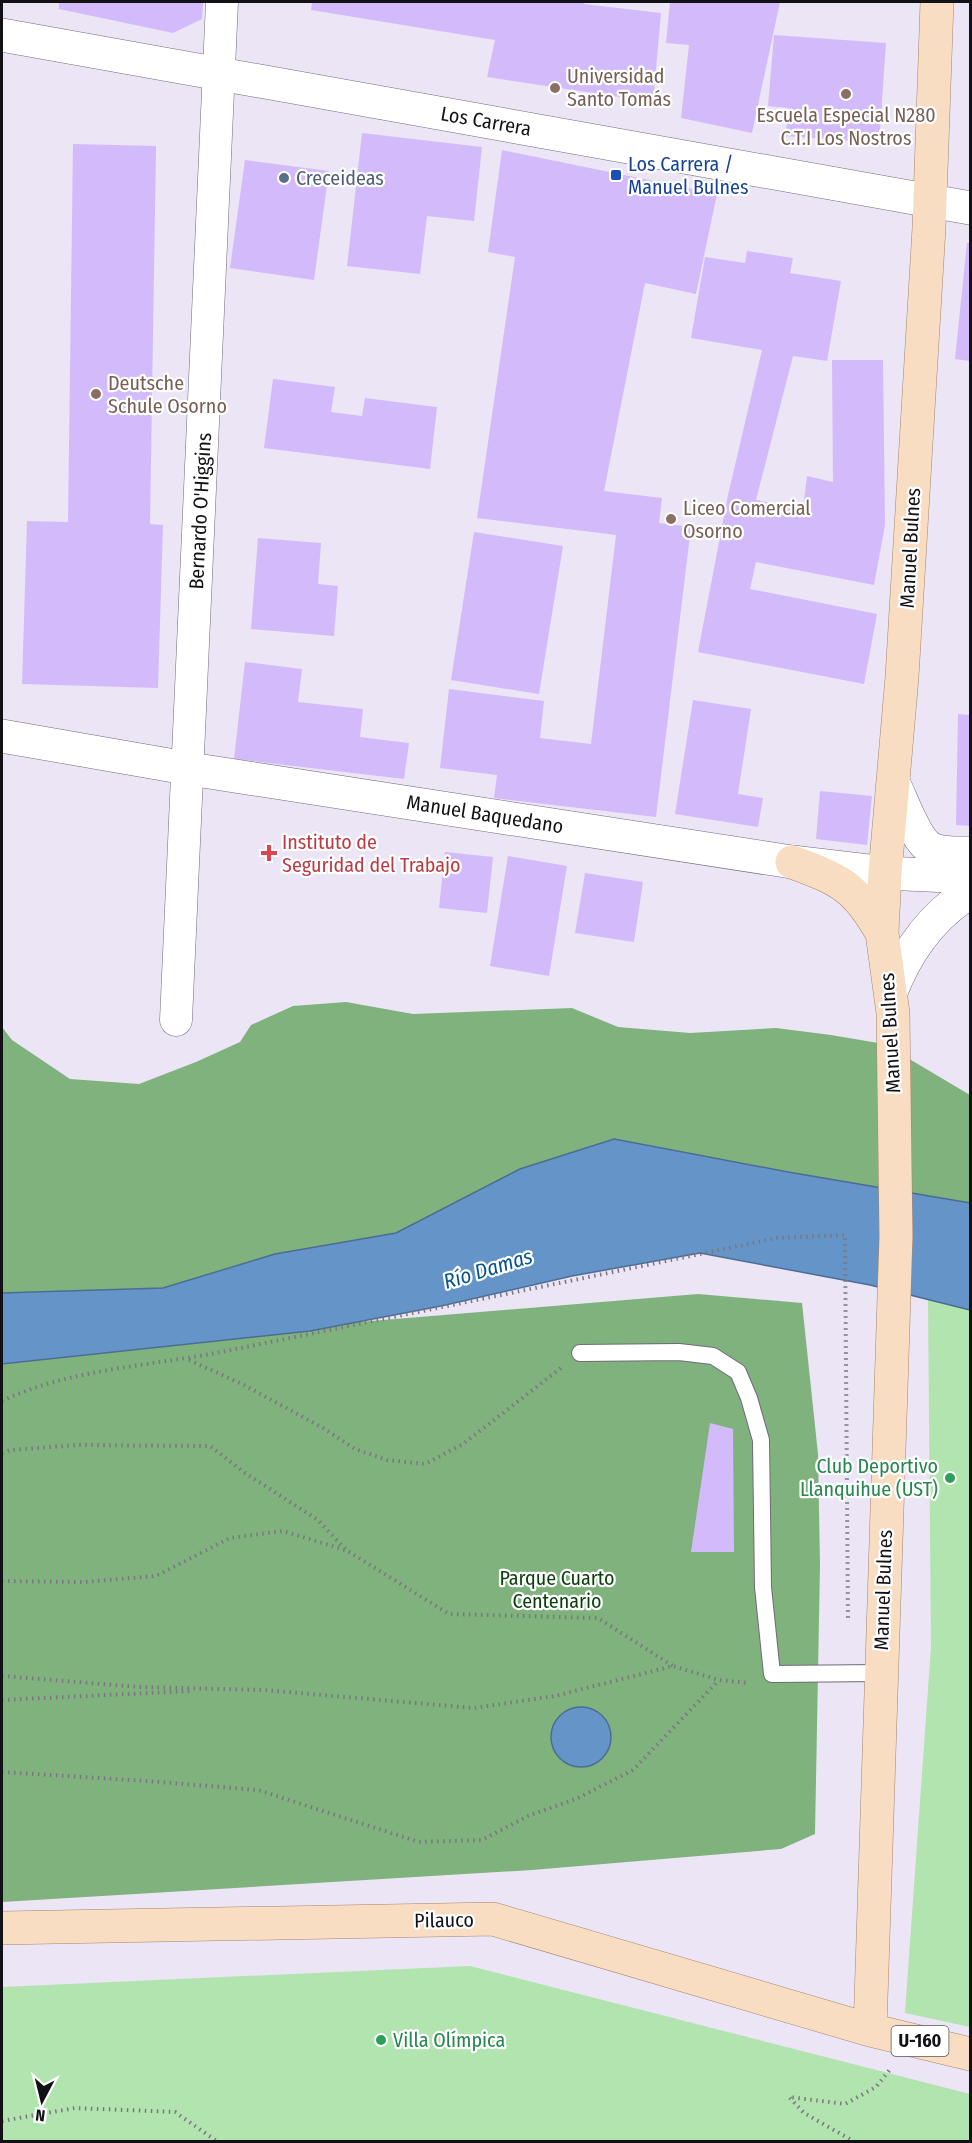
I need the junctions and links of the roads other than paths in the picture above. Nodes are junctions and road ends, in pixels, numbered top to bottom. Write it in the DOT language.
graph roads {
  1 [pos="222,2"];
  2 [pos="937,2"];
  3 [pos="2,35"];
  4 [pos="219,73"];
  5 [pos="931,201"];
  6 [pos="970,208"];
  7 [pos="2,736"];
  8 [pos="188,769"];
  9 [pos="894,784"];
  10 [pos="970,853"];
  11 [pos="792,862"];
  12 [pos="885,873"];
  13 [pos="970,877"];
  14 [pos="970,891"];
  15 [pos="882,933"];
  16 [pos="892,1003"];
  17 [pos="176,1020"];
  18 [pos="580,1353"];
  19 [pos="880,1673"];
  20 [pos="2,1928"];
  21 [pos="870,2030"];
  22 [pos="970,2054"];
  1 -- 4 [label="street, Bernardo O'Higgins"];
  2 -- 5 [label="main road, Manuel Bulnes"];
  3 -- 4 [label="street, Los Carrera"];
  4 -- 5 [label="street, Los Carrera"];
  4 -- 8 [label="street, Bernardo O'Higgins"];
  5 -- 6 [label="street, Los Carrera"];
  5 -- 9 [label="main road, Manuel Bulnes"];
  7 -- 8 [label="street, Manuel Baquedano"];
  8 -- 11 [label="street, Manuel Baquedano"];
  8 -- 17 [label="street, Bernardo O'Higgins"];
  9 -- 10 [label="street"];
  9 -- 12 [label="main road, Manuel Bulnes"];
  11 -- 12 [label="street, Manuel Baquedano"];
  11 -- 15 [label="main road"];
  12 -- 13 [label="street, Manuel Baquedano"];
  12 -- 15 [label="main road, Manuel Bulnes"];
  14 -- 16 [label="street"];
  15 -- 16 [label="main road, Manuel Bulnes"];
  16 -- 19 [label="main road, Manuel Bulnes"];
  18 -- 19 [label="lane"];
  19 -- 21 [label="main road, Manuel Bulnes"];
  20 -- 21 [label="main road, Pilauco"];
  21 -- 22 [label="main road, U-160"];
}
